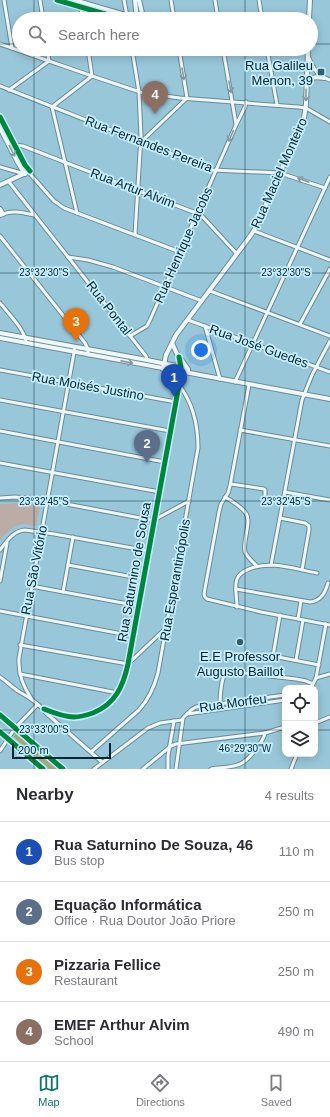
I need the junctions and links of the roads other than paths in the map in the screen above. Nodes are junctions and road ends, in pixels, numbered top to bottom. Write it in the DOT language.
graph roads {
  1 [pos="4,0"];
  2 [pos="40,0"];
  3 [pos="57,0"];
  4 [pos="74,0"];
  5 [pos="124,0"];
  6 [pos="135,0"];
  7 [pos="139,0"];
  8 [pos="171,0"];
  9 [pos="215,0"];
  10 [pos="259,0"];
  11 [pos="310,0"];
  12 [pos="79,1"];
  13 [pos="81,7"];
  14 [pos="42,12"];
  15 [pos="82,12"];
  16 [pos="98,12"];
  17 [pos="114,12"];
  18 [pos="126,12"];
  19 [pos="137,12"];
  20 [pos="142,12"];
  21 [pos="173,12"];
  22 [pos="217,12"];
  23 [pos="261,12"];
  24 [pos="309,12"];
  25 [pos="0,44"];
  26 [pos="12,48"];
  27 [pos="35,56"];
  28 [pos="48,56"];
  29 [pos="89,56"];
  30 [pos="133,56"];
  31 [pos="180,56"];
  32 [pos="224,56"];
  33 [pos="268,56"];
  34 [pos="308,56"];
  35 [pos="309,56"];
  36 [pos="49,61"];
  37 [pos="92,76"];
  38 [pos="324,78"];
  39 [pos="330,80"];
  40 [pos="306,82"];
  41 [pos="0,86"];
  42 [pos="9,90"];
  43 [pos="139,92"];
  44 [pos="187,98"];
  45 [pos="232,101"];
  46 [pos="246,102"];
  47 [pos="276,105"];
  48 [pos="52,107"];
  49 [pos="306,108"];
  50 [pos="0,116"];
  51 [pos="330,122"];
  52 [pos="236,125"];
  53 [pos="0,128"];
  54 [pos="141,142"];
  55 [pos="15,145"];
  56 [pos="65,162"];
  57 [pos="0,167"];
  58 [pos="216,170"];
  59 [pos="280,173"];
  60 [pos="29,174"];
  61 [pos="330,177"];
  62 [pos="9,182"];
  63 [pos="0,185"];
  64 [pos="325,188"];
  65 [pos="138,191"];
  66 [pos="0,209"];
  67 [pos="78,213"];
  68 [pos="197,213"];
  69 [pos="1,214"];
  70 [pos="35,215"];
  71 [pos="254,231"];
  72 [pos="135,235"];
  73 [pos="0,236"];
  74 [pos="297,248"];
  75 [pos="180,252"];
  76 [pos="237,254"];
  77 [pos="68,257"];
  78 [pos="330,260"];
  79 [pos="330,269"];
  80 [pos="165,287"];
  81 [pos="210,291"];
  82 [pos="202,301"];
  83 [pos="0,303"];
  84 [pos="268,312"];
  85 [pos="188,320"];
  86 [pos="300,324"];
  87 [pos="204,326"];
  88 [pos="0,333"];
  89 [pos="130,336"];
  90 [pos="330,336"];
  91 [pos="0,338"];
  92 [pos="26,341"];
  93 [pos="330,341"];
  94 [pos="253,343"];
  95 [pos="172,344"];
  96 [pos="75,350"];
  97 [pos="88,350"];
  98 [pos="88,355"];
  99 [pos="166,355"];
  100 [pos="178,356"];
  101 [pos="147,360"];
  102 [pos="164,366"];
  103 [pos="316,367"];
  104 [pos="0,370"];
  105 [pos="181,370"];
  106 [pos="189,372"];
  107 [pos="330,372"];
  108 [pos="220,379"];
  109 [pos="69,382"];
  110 [pos="235,382"];
  111 [pos="179,385"];
  112 [pos="249,385"];
  113 [pos="304,395"];
  114 [pos="330,399"];
  115 [pos="0,400"];
  116 [pos="176,402"];
  117 [pos="64,412"];
  118 [pos="240,430"];
  119 [pos="0,431"];
  120 [pos="170,431"];
  121 [pos="294,439"];
  122 [pos="58,442"];
  123 [pos="330,446"];
  124 [pos="165,462"];
  125 [pos="0,463"];
  126 [pos="53,472"];
  127 [pos="231,484"];
  128 [pos="160,492"];
  129 [pos="285,492"];
  130 [pos="225,497"];
  131 [pos="265,497"];
  132 [pos="0,498"];
  133 [pos="330,500"];
  134 [pos="47,501"];
  135 [pos="189,501"];
  136 [pos="280,518"];
  137 [pos="154,520"];
  138 [pos="41,532"];
  139 [pos="73,537"];
  140 [pos="7,542"];
  141 [pos="0,550"];
  142 [pos="148,551"];
  143 [pos="68,565"];
  144 [pos="271,565"];
  145 [pos="257,566"];
  146 [pos="302,570"];
  147 [pos="316,573"];
  148 [pos="144,579"];
  149 [pos="0,581"];
  150 [pos="328,583"];
  151 [pos="31,586"];
  152 [pos="236,589"];
  153 [pos="63,592"];
  154 [pos="301,601"];
  155 [pos="138,606"];
  156 [pos="237,606"];
  157 [pos="0,611"];
  158 [pos="280,615"];
  159 [pos="26,616"];
  160 [pos="298,619"];
  161 [pos="303,620"];
  162 [pos="328,625"];
  163 [pos="166,628"];
  164 [pos="133,636"];
  165 [pos="20,645"];
  166 [pos="296,660"];
  167 [pos="128,664"];
  168 [pos="319,665"];
  169 [pos="20,674"];
  170 [pos="330,674"];
  171 [pos="0,677"];
  172 [pos="316,678"];
  173 [pos="314,684"];
  174 [pos="118,693"];
  175 [pos="282,695"];
  176 [pos="31,698"];
  177 [pos="282,700"];
  178 [pos="37,704"];
  179 [pos="220,704"];
  180 [pos="221,709"];
  181 [pos="44,710"];
  182 [pos="0,715"];
  183 [pos="185,715"];
  184 [pos="330,717"];
  185 [pos="182,720"];
  186 [pos="174,721"];
  187 [pos="318,722"];
  188 [pos="15,728"];
  189 [pos="282,728"];
  190 [pos="0,732"];
  191 [pos="265,733"];
  192 [pos="8,738"];
  193 [pos="179,743"];
  194 [pos="169,748"];
  195 [pos="0,750"];
  196 [pos="91,752"];
  197 [pos="296,757"];
  198 [pos="102,762"];
  199 [pos="43,769"];
  200 [pos="63,769"];
  201 [pos="94,769"];
  202 [pos="143,769"];
  203 [pos="168,769"];
  204 [pos="176,769"];
  205 [pos="211,769"];
  206 [pos="291,769"];
  1 -- 26 [label="street"];
  2 -- 14 [label="street"];
  3 -- 13 [label="street"];
  4 -- 12 [label="street"];
  5 -- 18 [label="street"];
  6 -- 19 [label="street"];
  7 -- 20 [label="street"];
  8 -- 21 [label="street"];
  9 -- 22 [label="street"];
  10 -- 23 [label="street"];
  11 -- 24 [label="street"];
  12 -- 13 [label="street"];
  12 -- 17 [label="street"];
  13 -- 15 [label="street"];
  13 -- 16 [label="street"];
  25 -- 26 [label="street"];
  27 -- 36 [label="street"];
  28 -- 36 [label="street"];
  29 -- 37 [label="street"];
  30 -- 43 [label="street"];
  31 -- 44 [label="street, one-way"];
  32 -- 45 [label="street, one-way"];
  33 -- 47 [label="street"];
  34 -- 40 [label="street, Rua Maciel Monteiro"];
  35 -- 38 [label="street"];
  36 -- 37 [label="street"];
  36 -- 42 [label="street"];
  37 -- 43 [label="street"];
  37 -- 48 [label="street"];
  38 -- 39 [label="street"];
  38 -- 40 [label="street"];
  40 -- 49 [label="street, Rua Maciel Monteiro, one-way"];
  41 -- 42 [label="street, Rua Fernandes Pereira"];
  42 -- 48 [label="street, Rua Fernandes Pereira"];
  43 -- 44 [label="street"];
  43 -- 54 [label="street"];
  44 -- 45 [label="street"];
  44 -- 54 [label="street"];
  45 -- 46 [label="street"];
  45 -- 52 [label="street"];
  46 -- 47 [label="street"];
  46 -- 52 [label="street, Rua Henrique Jacobs"];
  47 -- 49 [label="street"];
  48 -- 54 [label="street, Rua Fernandes Pereira"];
  48 -- 56 [label="street"];
  49 -- 51 [label="street"];
  49 -- 59 [label="street, Rua Maciel Monteiro"];
  50 -- 55 [label="street"];
  52 -- 58 [label="street, Rua Henrique Jacobs, one-way"];
  53 -- 60 [label="street, one-way"];
  54 -- 58 [label="street, Rua Fernandes Pereira"];
  54 -- 65 [label="street"];
  55 -- 56 [label="street, Rua Artur Alvim"];
  55 -- 60 [label="street"];
  56 -- 65 [label="street, Rua Artur Alvim"];
  56 -- 67 [label="street"];
  57 -- 60 [label="street"];
  58 -- 59 [label="street, Rua Fernandes Pereira"];
  58 -- 68 [label="street, Rua Henrique Jacobs"];
  64 -- 59 [label="street, Rua Fernandes Pereira, one-way"];
  59 -- 71 [label="street, Rua Maciel Monteiro"];
  60 -- 62 [label="street"];
  60 -- 67 [label="street"];
  61 -- 64 [label="street"];
  62 -- 63 [label="street"];
  62 -- 70 [label="street, Rua Pontal"];
  64 -- 74 [label="street"];
  65 -- 68 [label="street, Rua Artur Alvim"];
  65 -- 72 [label="street"];
  66 -- 69 [label="street"];
  67 -- 72 [label="street"];
  68 -- 75 [label="street, Rua Henrique Jacobs"];
  68 -- 76 [label="street, Rua Artur Alvim"];
  69 -- 70 [label="street"];
  70 -- 77 [label="street, Rua Pontal"];
  71 -- 74 [label="street"];
  71 -- 76 [label="street, Rua Maciel Monteiro"];
  72 -- 75 [label="street"];
  73 -- 97 [label="street"];
  74 -- 78 [label="street"];
  74 -- 84 [label="street"];
  75 -- 80 [label="street, Rua Henrique Jacobs"];
  76 -- 81 [label="street, Rua Maciel Monteiro"];
  77 -- 80 [label="street"];
  77 -- 89 [label="street, Rua Pontal"];
  79 -- 86 [label="street"];
  80 -- 82 [label="street"];
  80 -- 89 [label="street, Rua Henrique Jacobs"];
  81 -- 82 [label="street, Rua Maciel Monteiro"];
  81 -- 84 [label="street"];
  82 -- 85 [label="street, Rua Maciel Monteiro"];
  83 -- 92 [label="street"];
  84 -- 86 [label="street"];
  84 -- 94 [label="street"];
  85 -- 87 [label="street, Rua José Guedes"];
  85 -- 95 [label="street, Rua Maciel Monteiro"];
  86 -- 90 [label="street"];
  87 -- 94 [label="street, Rua José Guedes"];
  87 -- 108 [label="street"];
  88 -- 92 [label="street"];
  89 -- 101 [label="street, Rua Pontal"];
  91 -- 92 [label="street"];
  92 -- 96 [label="street"];
  93 -- 103 [label="street"];
  94 -- 103 [label="street, Rua José Guedes"];
  94 -- 110 [label="street"];
  95 -- 99 [label="street, Rua Maciel Monteiro"];
  95 -- 100 [label="street"];
  96 -- 97 [label="street"];
  96 -- 98 [label="street"];
  96 -- 109 [label="street, Rua São Vitório"];
  97 -- 98 [label="street"];
  97 -- 101 [label="street"];
  98 -- 102 [label="street, one-way"];
  99 -- 100 [label="street"];
  99 -- 102 [label="street, Rua Maciel Monteiro"];
  100 -- 105 [label="street"];
  100 -- 106 [label="street"];
  101 -- 102 [label="street"];
  102 -- 105 [label="street"];
  103 -- 107 [label="street, Rua José Guedes"];
  103 -- 113 [label="street"];
  104 -- 109 [label="street, Rua Moisés Justino"];
  105 -- 106 [label="street"];
  105 -- 111 [label="street, Rua Saturnino de Sousa"];
  106 -- 108 [label="street"];
  108 -- 110 [label="street"];
  109 -- 116 [label="street, Rua Moisés Justino"];
  109 -- 117 [label="street, Rua São Vitório"];
  110 -- 112 [label="street"];
  111 -- 116 [label="street, Rua Saturnino de Sousa"];
  111 -- 135 [label="street, Rua Esperantinópolis"];
  112 -- 113 [label="street"];
  112 -- 118 [label="street"];
  113 -- 114 [label="street"];
  113 -- 121 [label="street"];
  115 -- 117 [label="street"];
  116 -- 120 [label="street, Rua Saturnino de Sousa"];
  117 -- 120 [label="street"];
  117 -- 122 [label="street, Rua São Vitório"];
  118 -- 121 [label="street"];
  118 -- 127 [label="street"];
  119 -- 122 [label="street"];
  120 -- 124 [label="street, Rua Saturnino de Sousa"];
  121 -- 123 [label="street"];
  121 -- 129 [label="street"];
  122 -- 124 [label="street"];
  122 -- 126 [label="street, Rua São Vitório"];
  124 -- 128 [label="street, Rua Saturnino de Sousa"];
  125 -- 126 [label="street"];
  126 -- 128 [label="street"];
  126 -- 134 [label="street, Rua São Vitório"];
  127 -- 130 [label="street"];
  127 -- 131 [label="street"];
  128 -- 137 [label="street, Rua Saturnino de Sousa"];
  129 -- 133 [label="street"];
  129 -- 136 [label="street"];
  130 -- 145 [label="street"];
  130 -- 156 [label="street"];
  132 -- 134 [label="street"];
  134 -- 137 [label="street"];
  134 -- 138 [label="street, Rua São Vitório"];
  135 -- 137 [label="street"];
  135 -- 163 [label="street, Rua Esperantinópolis"];
  136 -- 144 [label="street"];
  136 -- 146 [label="street"];
  137 -- 142 [label="street, Rua Saturnino de Sousa"];
  138 -- 139 [label="street"];
  138 -- 140 [label="street"];
  138 -- 151 [label="street, Rua São Vitório"];
  139 -- 142 [label="street"];
  139 -- 143 [label="street"];
  140 -- 141 [label="street"];
  140 -- 149 [label="street"];
  142 -- 148 [label="street, Rua Saturnino de Sousa"];
  143 -- 148 [label="street"];
  143 -- 153 [label="street"];
  144 -- 145 [label="street"];
  144 -- 146 [label="street"];
  145 -- 152 [label="street"];
  146 -- 147 [label="street"];
  148 -- 155 [label="street, Rua Saturnino de Sousa"];
  150 -- 154 [label="street"];
  151 -- 153 [label="street"];
  151 -- 159 [label="street, Rua São Vitório"];
  152 -- 154 [label="street"];
  152 -- 156 [label="street"];
  153 -- 155 [label="street"];
  154 -- 160 [label="street"];
  155 -- 164 [label="street, Rua Saturnino de Sousa"];
  156 -- 158 [label="street"];
  157 -- 159 [label="street"];
  158 -- 160 [label="street"];
  158 -- 166 [label="street"];
  159 -- 164 [label="street"];
  159 -- 165 [label="street, Rua São Vitório"];
  160 -- 161 [label="street"];
  161 -- 162 [label="street"];
  161 -- 166 [label="street"];
  162 -- 168 [label="street"];
  163 -- 167 [label="street"];
  163 -- 196 [label="street, Rua Esperantinópolis"];
  164 -- 167 [label="street, Rua Saturnino de Sousa"];
  165 -- 167 [label="street"];
  165 -- 169 [label="street, Rua São Vitório"];
  166 -- 168 [label="street"];
  167 -- 174 [label="street, Rua Saturnino de Sousa"];
  168 -- 172 [label="street"];
  169 -- 174 [label="street"];
  169 -- 176 [label="street"];
  170 -- 172 [label="street"];
  171 -- 176 [label="street"];
  172 -- 173 [label="street"];
  173 -- 179 [label="street"];
  174 -- 181 [label="street, Rua Saturnino de Sousa"];
  175 -- 179 [label="street, Rua Morfeu"];
  176 -- 178 [label="street"];
  177 -- 180 [label="street"];
  178 -- 181 [label="street"];
  178 -- 188 [label="street"];
  179 -- 180 [label="street"];
  179 -- 183 [label="street, Rua Morfeu"];
  180 -- 183 [label="street"];
  181 -- 196 [label="street"];
  182 -- 188 [label="street"];
  183 -- 185 [label="street"];
  184 -- 187 [label="street"];
  185 -- 186 [label="street, Rua Morfeu"];
  185 -- 193 [label="street"];
  186 -- 194 [label="street"];
  186 -- 198 [label="street, Rua Morfeu"];
  188 -- 192 [label="street"];
  188 -- 200 [label="street"];
  189 -- 191 [label="street"];
  190 -- 192 [label="street"];
  191 -- 193 [label="street"];
  191 -- 205 [label="street"];
  192 -- 195 [label="street"];
  192 -- 199 [label="street"];
  193 -- 194 [label="street"];
  193 -- 204 [label="street"];
  194 -- 202 [label="street"];
  194 -- 203 [label="street"];
  196 -- 198 [label="street"];
  197 -- 206 [label="street"];
  198 -- 201 [label="street, Rua Morfeu"];
}
